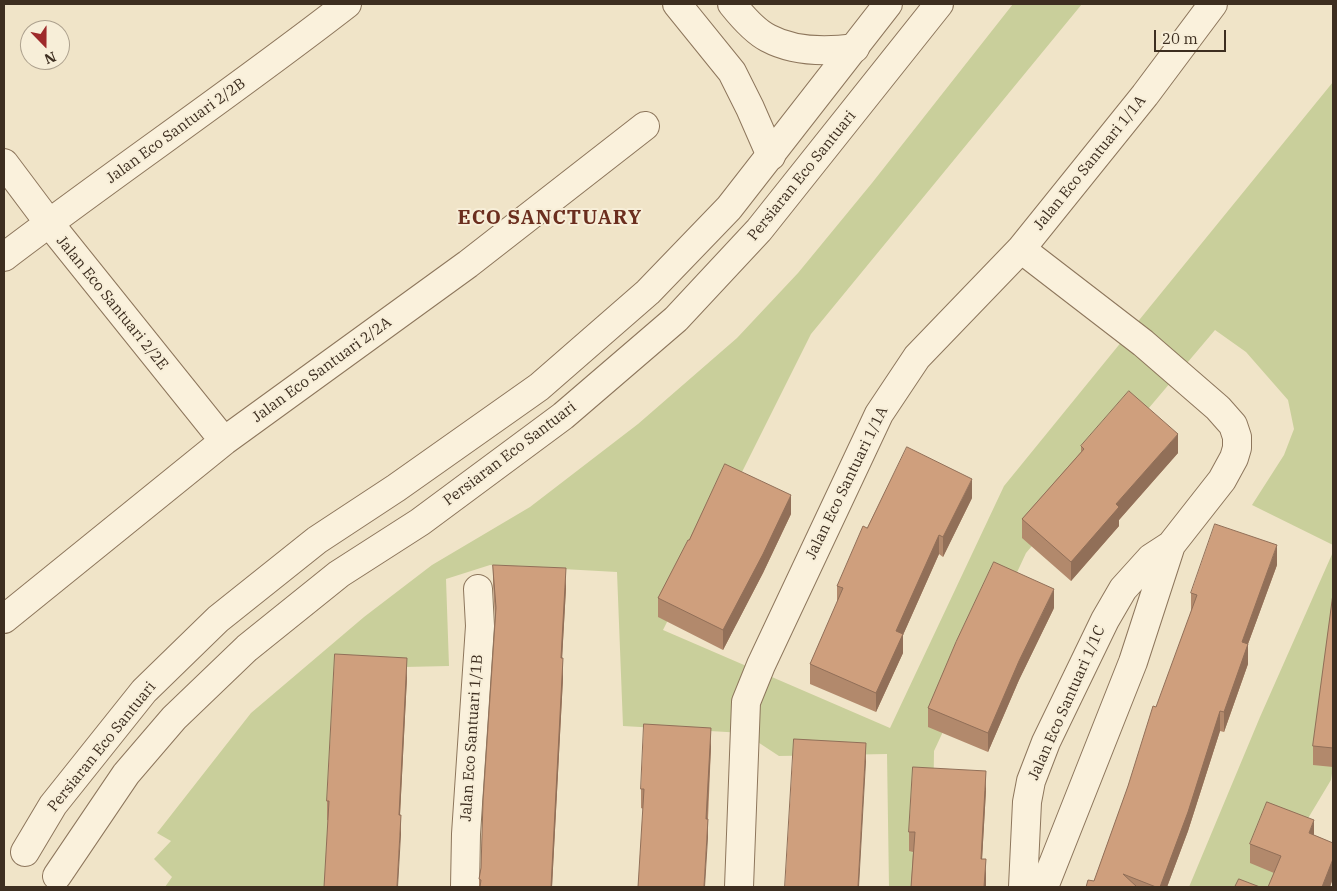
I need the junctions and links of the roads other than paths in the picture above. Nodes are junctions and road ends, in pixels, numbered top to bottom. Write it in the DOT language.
graph roads {
  1 [pos="347,4"];
  2 [pos="678,4"];
  3 [pos="888,4"];
  4 [pos="939,4"];
  5 [pos="1213,4"];
  6 [pos="736,9"];
  7 [pos="707,41"];
  8 [pos="855,48"];
  9 [pos="644,126"];
  10 [pos="771,156"];
  11 [pos="4,163"];
  12 [pos="49,223"];
  13 [pos="1021,249"];
  14 [pos="4,257"];
  15 [pos="224,441"];
  16 [pos="1171,545"];
  17 [pos="478,589"];
  18 [pos="4,619"];
  19 [pos="14,850"];
  20 [pos="59,882"];
  21 [pos="464,887"];
  22 [pos="739,887"];
  23 [pos="1023,887"];
  24 [pos="1044,887"];
  1 -- 12 [label="street, Jalan Eco Santuari 2/2B"];
  2 -- 7 [label="street"];
  3 -- 8 [label="street, Persiaran Eco Santuari"];
  4 -- 20 [label="street, Persiaran Eco Santuari"];
  5 -- 13 [label="street, Jalan Eco Santuari 1/1A"];
  6 -- 7 [label="street"];
  6 -- 8 [label="street"];
  7 -- 10 [label="street"];
  8 -- 10 [label="street, Persiaran Eco Santuari"];
  9 -- 15 [label="street, Jalan Eco Santuari 2/2A"];
  10 -- 19 [label="street, Persiaran Eco Santuari"];
  11 -- 12 [label="street, Jalan Eco Santuari 2/2E"];
  12 -- 14 [label="street, Jalan Eco Santuari 2/2B"];
  12 -- 15 [label="street, Jalan Eco Santuari 2/2E"];
  13 -- 16 [label="street"];
  13 -- 22 [label="street, Jalan Eco Santuari 1/1A"];
  15 -- 18 [label="street, Jalan Eco Santuari 2/2A"];
  16 -- 23 [label="street, Jalan Eco Santuari 1/1C"];
  16 -- 24 [label="street"];
  17 -- 21 [label="street, Jalan Eco Santuari 1/1B"];
  19 -- 20 [label="street, Persiaran Eco Santuari"];
}
